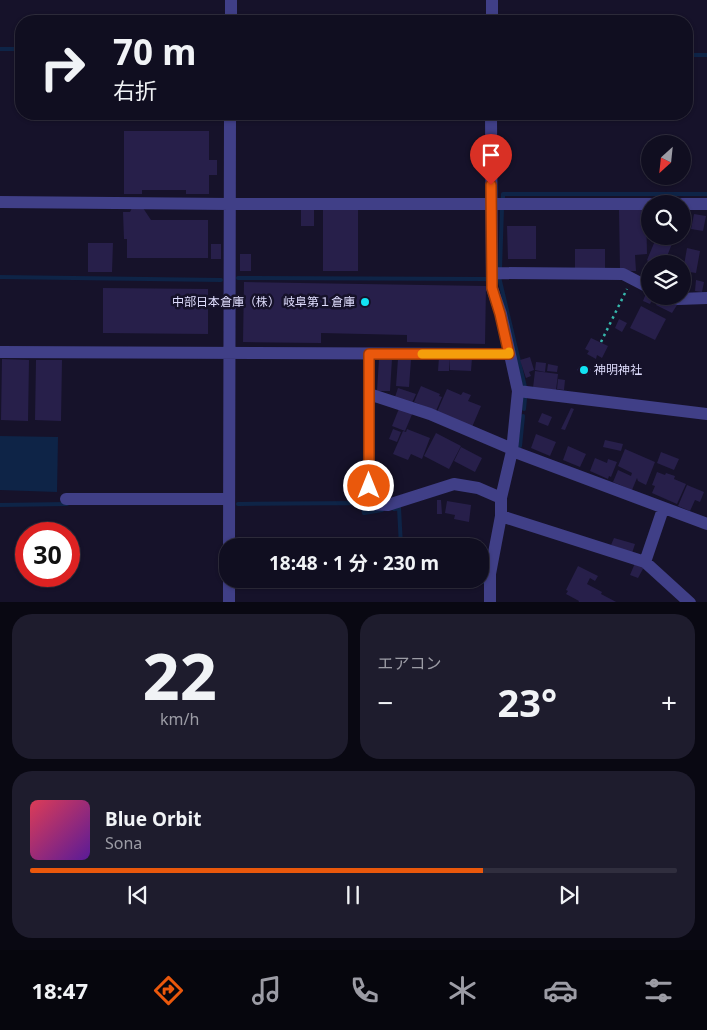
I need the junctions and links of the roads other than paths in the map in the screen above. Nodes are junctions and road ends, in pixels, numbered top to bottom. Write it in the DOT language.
graph roads {
  1 [pos="231,0"];
  2 [pos="492,0"];
  3 [pos="231,15"];
  4 [pos="492,15"];
  5 [pos="230,120"];
  6 [pos="491,120"];
  7 [pos="0,202"];
  8 [pos="491,203"];
  9 [pos="230,204"];
  10 [pos="641,204"];
  11 [pos="691,204"];
  12 [pos="707,204"];
  13 [pos="492,273"];
  14 [pos="641,284"];
  15 [pos="707,298"];
  16 [pos="691,299"];
  17 [pos="0,352"];
  18 [pos="230,353"];
  19 [pos="369,354"];
  20 [pos="509,354"];
  21 [pos="518,391"];
  22 [pos="369,394"];
  23 [pos="707,414"];
  24 [pos="512,450"];
  25 [pos="501,498"];
  26 [pos="66,499"];
  27 [pos="229,499"];
  28 [pos="663,509"];
  29 [pos="501,516"];
  30 [pos="707,524"];
  31 [pos="229,538"];
  32 [pos="645,562"];
  33 [pos="229,588"];
  34 [pos="229,602"];
  35 [pos="490,602"];
  36 [pos="690,602"];
  1 -- 3 [label="street"];
  2 -- 4 [label="street"];
  5 -- 9 [label="street"];
  6 -- 8 [label="street"];
  7 -- 9 [label="street"];
  8 -- 9 [label="street"];
  8 -- 10 [label="street"];
  8 -- 13 [label="street"];
  9 -- 18 [label="street"];
  11 -- 12 [label="street"];
  13 -- 14 [label="street"];
  13 -- 20 [label="street"];
  15 -- 16 [label="street"];
  17 -- 18 [label="street"];
  18 -- 19 [label="street"];
  18 -- 27 [label="street"];
  19 -- 20 [label="street"];
  19 -- 22 [label="street"];
  20 -- 21 [label="street"];
  21 -- 23 [label="street"];
  21 -- 24 [label="street"];
  22 -- 24 [label="street"];
  22 -- 25 [label="street"];
  24 -- 25 [label="street"];
  24 -- 28 [label="street"];
  25 -- 29 [label="street"];
  26 -- 27 [label="street"];
  27 -- 31 [label="street"];
  28 -- 30 [label="street"];
  28 -- 32 [label="street"];
  29 -- 32 [label="street"];
  29 -- 35 [label="street"];
  32 -- 36 [label="street"];
  33 -- 34 [label="street"];
}
